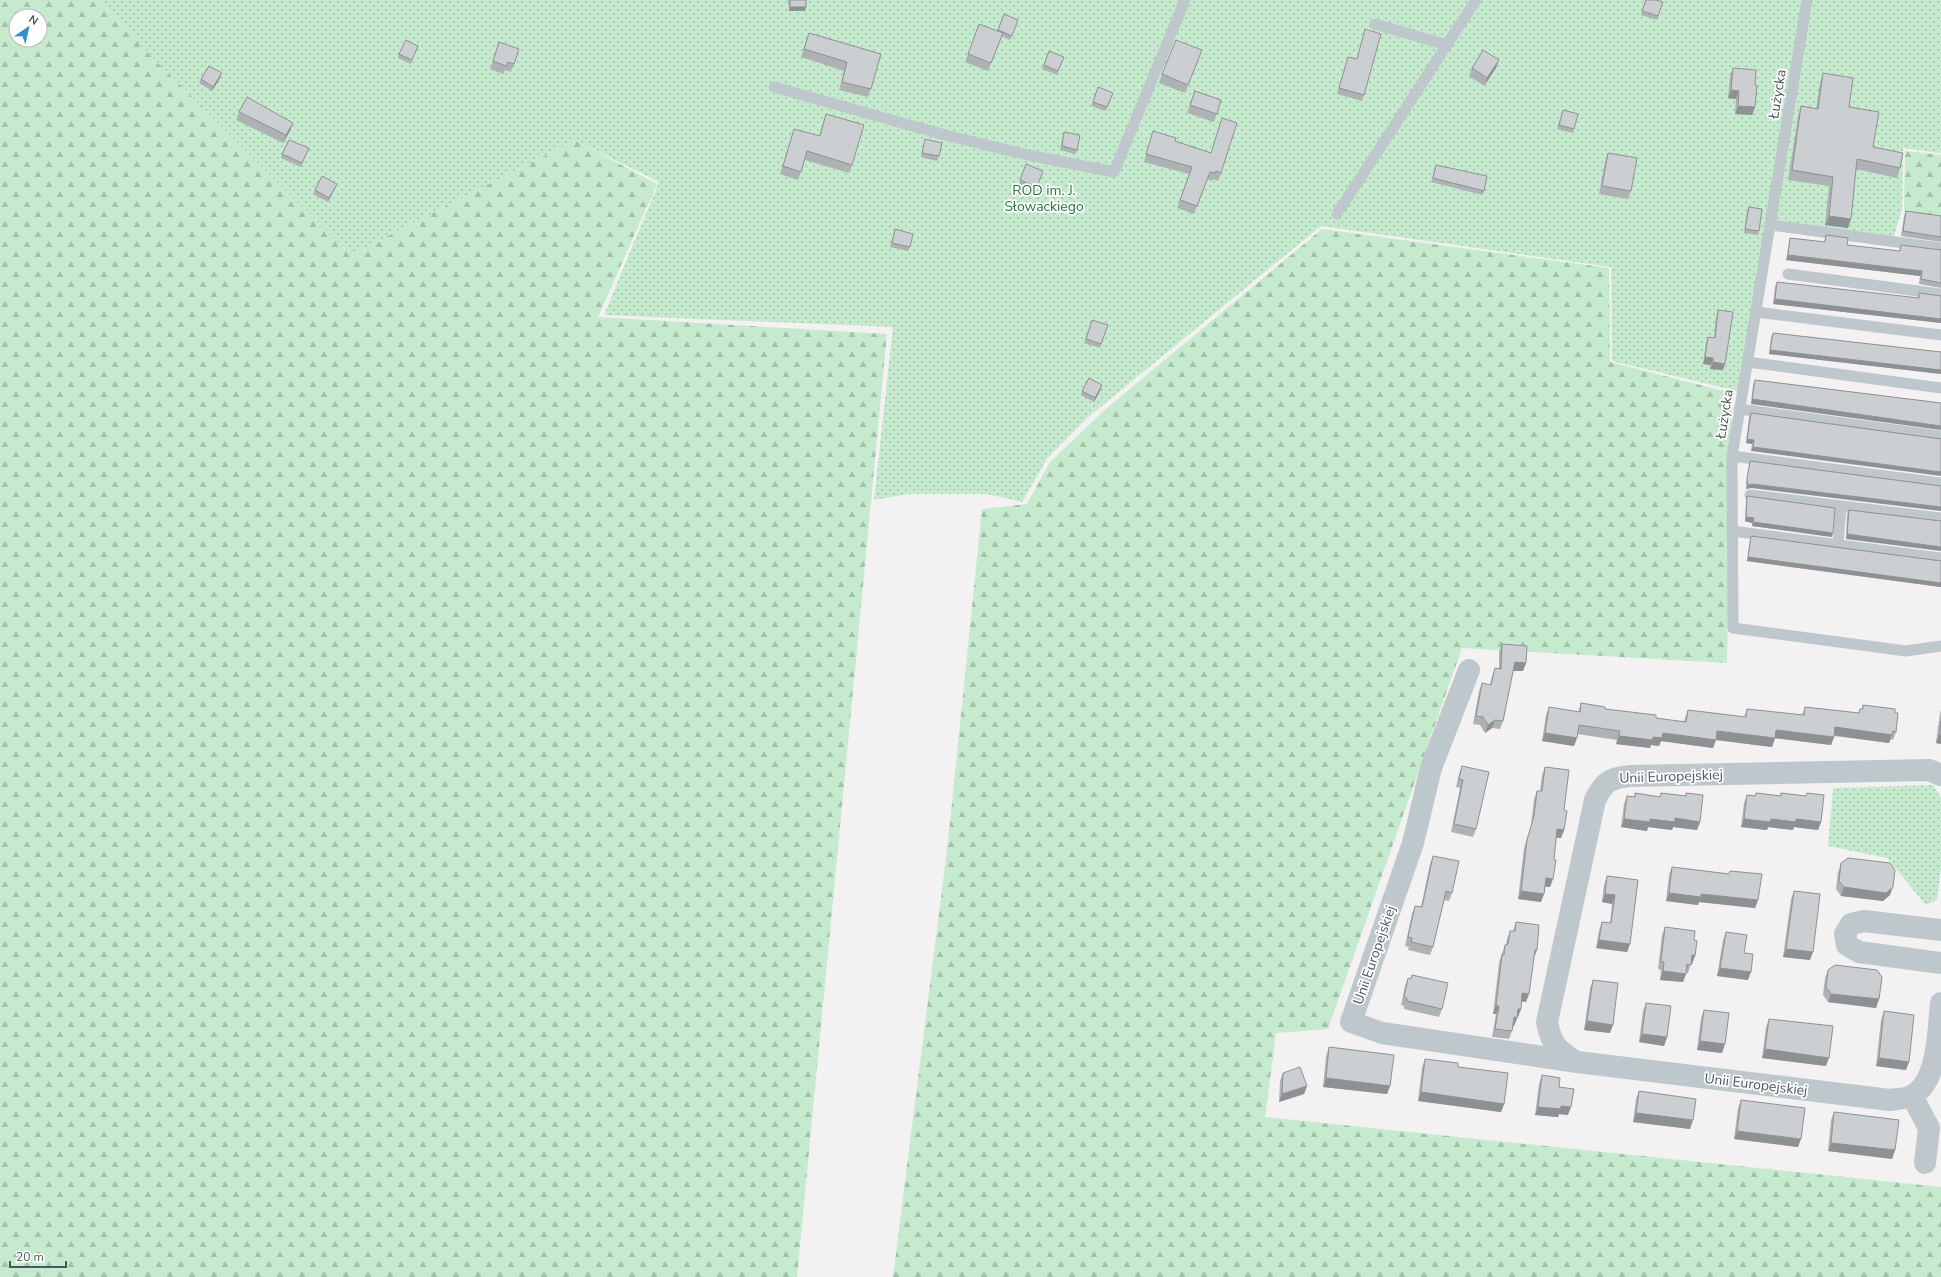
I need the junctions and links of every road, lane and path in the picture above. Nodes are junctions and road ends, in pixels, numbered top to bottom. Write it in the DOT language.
graph roads {
  1 [pos="1185,0"];
  2 [pos="1476,0"];
  3 [pos="1808,0"];
  4 [pos="1375,24"];
  5 [pos="1447,45"];
  6 [pos="774,86"];
  7 [pos="1337,214"];
  8 [pos="1770,225"];
  9 [pos="1941,248"];
  10 [pos="1788,274"];
  11 [pos="1941,294"];
  12 [pos="1756,312"];
  13 [pos="1941,335"];
  14 [pos="1748,362"];
  15 [pos="1941,388"];
  16 [pos="1739,409"];
  17 [pos="1941,436"];
  18 [pos="1732,456"];
  19 [pos="1941,483"];
  20 [pos="1750,495"];
  21 [pos="1841,506"];
  22 [pos="1941,518"];
  23 [pos="1732,531"];
  24 [pos="1838,545"];
  25 [pos="1941,558"];
  26 [pos="1941,646"];
  27 [pos="1469,670"];
  28 [pos="1941,775"];
  29 [pos="1941,930"];
  30 [pos="1941,963"];
  31 [pos="1941,1003"];
  32 [pos="1577,1062"];
  33 [pos="1912,1096"];
  34 [pos="1925,1163"];
  1 -- 6 [label="lane"];
  2 -- 5 [label="lane"];
  3 -- 8 [label="lane, Łużycka"];
  4 -- 5 [label="lane"];
  5 -- 7 [label="lane"];
  8 -- 9 [label="lane"];
  8 -- 12 [label="lane, Łużycka"];
  10 -- 11 [label="lane"];
  12 -- 13 [label="lane"];
  12 -- 14 [label="lane, Łużycka"];
  14 -- 15 [label="lane"];
  14 -- 16 [label="lane, Łużycka"];
  16 -- 17 [label="lane"];
  16 -- 18 [label="lane, Łużycka"];
  18 -- 19 [label="lane"];
  18 -- 23 [label="lane, Łużycka"];
  20 -- 21 [label="lane"];
  21 -- 22 [label="lane"];
  21 -- 24 [label="lane"];
  23 -- 24 [label="lane"];
  23 -- 26 [label="lane, Łużycka"];
  24 -- 25 [label="lane"];
  27 -- 32 [label="street, Unii Europejskiej"];
  28 -- 32 [label="street, Unii Europejskiej"];
  29 -- 30 [label="street"];
  31 -- 33 [label="street"];
  32 -- 33 [label="street, Unii Europejskiej"];
  33 -- 34 [label="street"];
}
